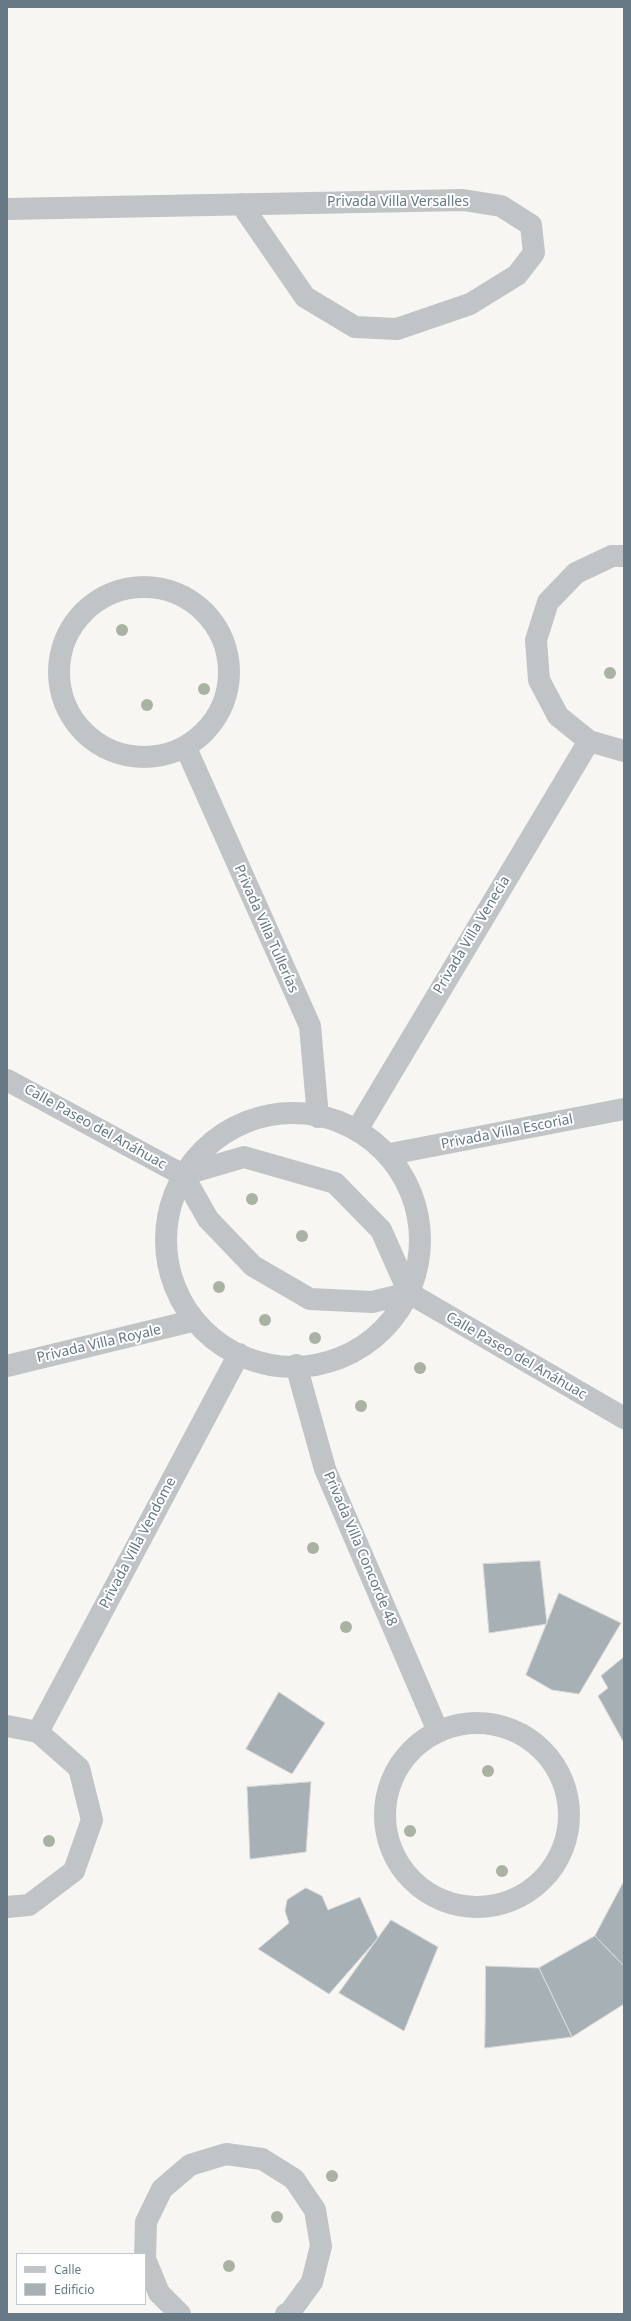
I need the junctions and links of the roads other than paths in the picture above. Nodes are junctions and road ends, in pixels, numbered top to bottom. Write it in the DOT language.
graph roads {
  1 [pos="241,204"];
  2 [pos="7,209"];
  3 [pos="624,556"];
  4 [pos="589,741"];
  5 [pos="186,748"];
  6 [pos="624,751"];
  7 [pos="7,1080"];
  8 [pos="624,1109"];
  9 [pos="318,1117"];
  10 [pos="357,1130"];
  11 [pos="390,1154"];
  12 [pos="183,1175"];
  13 [pos="409,1293"];
  14 [pos="192,1322"];
  15 [pos="239,1354"];
  16 [pos="296,1365"];
  17 [pos="7,1366"];
  18 [pos="624,1418"];
  19 [pos="7,1726"];
  20 [pos="437,1729"];
  21 [pos="38,1732"];
  22 [pos="7,1907"];
  23 [pos="145,2253"];
  24 [pos="146,2261"];
  25 [pos="180,2314"];
  26 [pos="286,2314"];
  1 -- 1 [label="street, Privada Villa Versalles"];
  1 -- 2 [label="street, Privada Villa Versalles"];
  3 -- 4 [label="street"];
  4 -- 6 [label="street"];
  4 -- 10 [label="street, Privada Villa Venecia"];
  5 -- 5 [label="street"];
  5 -- 9 [label="street, Privada Villa Tullerías"];
  7 -- 12 [label="street, Calle Paseo del Anáhuac"];
  8 -- 11 [label="street, Privada Villa Escorial"];
  9 -- 10 [label="street"];
  9 -- 12 [label="street"];
  10 -- 11 [label="street"];
  11 -- 13 [label="street"];
  12 -- 13 [label="street, Calle Paseo del Anáhuac"];
  12 -- 13 [label="street, Calle Paseo del Anáhuac"];
  12 -- 14 [label="street"];
  13 -- 16 [label="street"];
  13 -- 18 [label="street, Calle Paseo del Anáhuac"];
  14 -- 15 [label="street"];
  14 -- 17 [label="street, Privada Villa Royale"];
  15 -- 16 [label="street"];
  15 -- 21 [label="street, Privada Villa Vendome"];
  16 -- 20 [label="street, Privada Villa Concorde 48"];
  19 -- 21 [label="street"];
  20 -- 20 [label="street"];
  21 -- 22 [label="street"];
  23 -- 26 [label="street"];
  24 -- 25 [label="street"];
}
